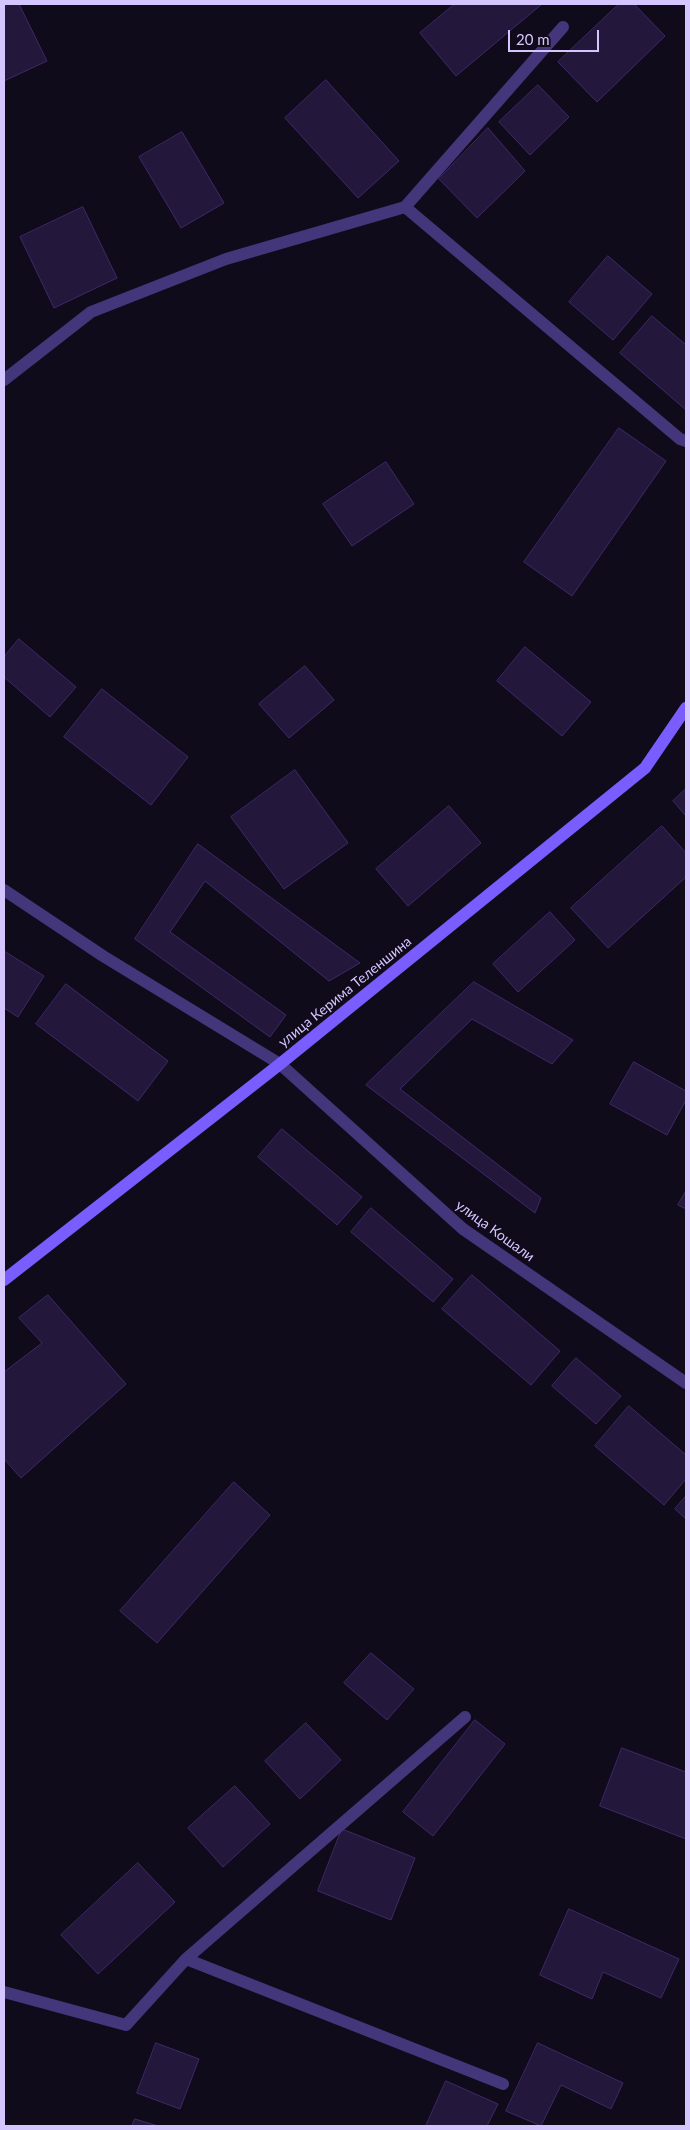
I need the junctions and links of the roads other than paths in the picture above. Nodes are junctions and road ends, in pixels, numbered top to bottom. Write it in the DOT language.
graph roads {
  1 [pos="563,27"];
  2 [pos="405,207"];
  3 [pos="4,380"];
  4 [pos="686,441"];
  5 [pos="686,708"];
  6 [pos="4,890"];
  7 [pos="280,1064"];
  8 [pos="4,1280"];
  9 [pos="686,1382"];
  10 [pos="465,1716"];
  11 [pos="186,1959"];
  12 [pos="4,1992"];
  13 [pos="503,2084"];
  1 -- 2 [label="street"];
  2 -- 3 [label="street"];
  2 -- 4 [label="street"];
  5 -- 7 [label="street, улица Керима Теленшина"];
  6 -- 7 [label="street, улица Кошали"];
  7 -- 8 [label="street, улица Керима Теленшина"];
  7 -- 9 [label="street, улица Кошали"];
  10 -- 11 [label="street"];
  11 -- 12 [label="street"];
  11 -- 13 [label="street"];
}
